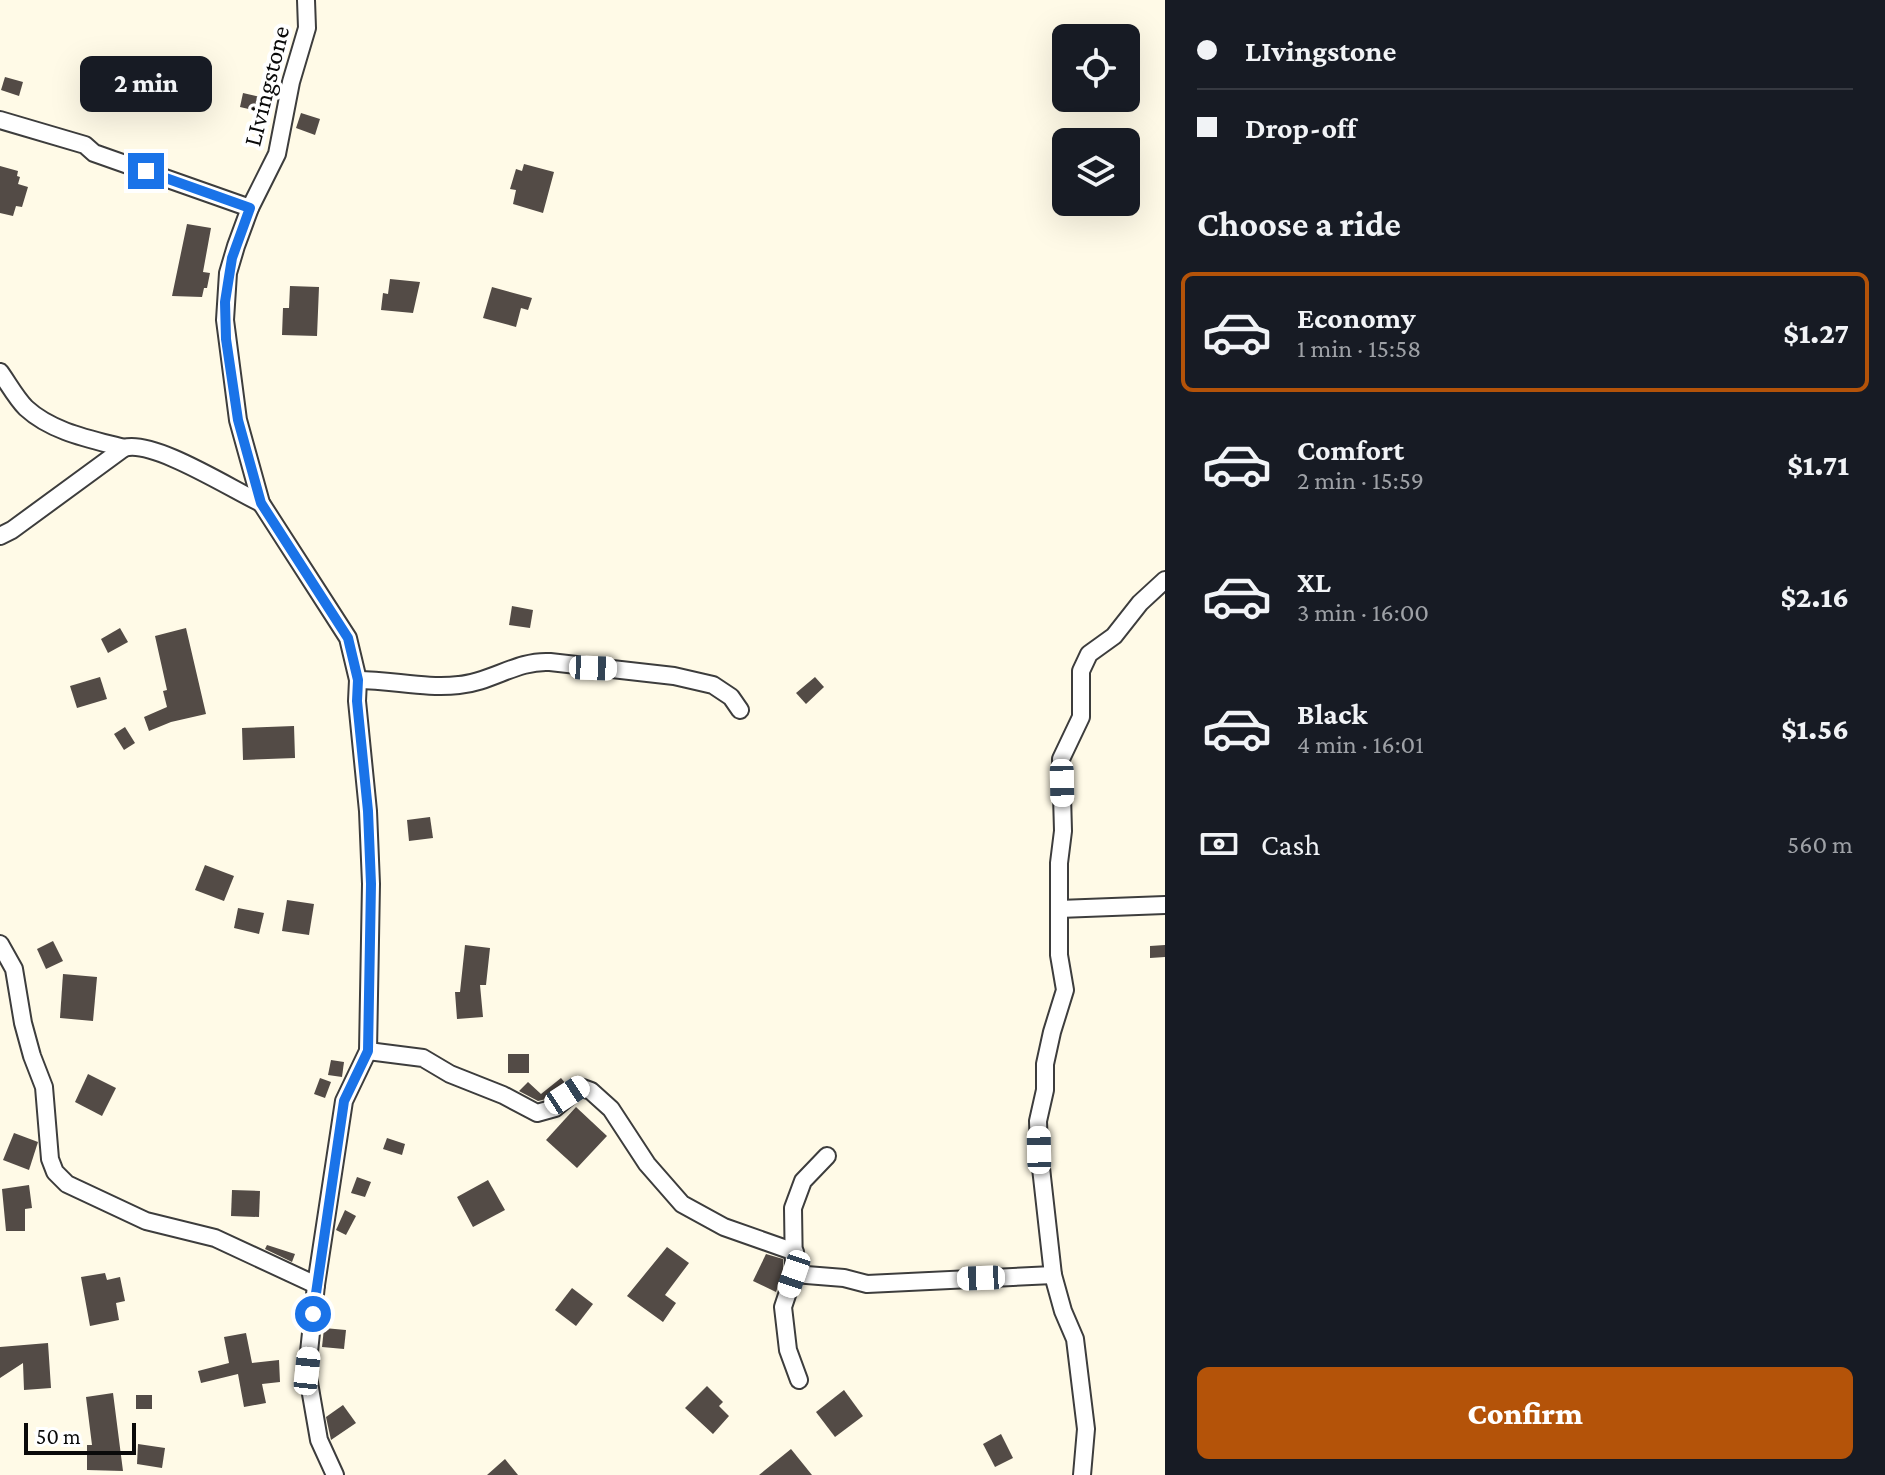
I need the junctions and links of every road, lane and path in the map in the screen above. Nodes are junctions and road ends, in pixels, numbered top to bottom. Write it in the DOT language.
graph roads {
  1 [pos="306,0"];
  2 [pos="0,120"];
  3 [pos="250,208"];
  4 [pos="0,372"];
  5 [pos="124,448"];
  6 [pos="261,503"];
  7 [pos="0,536"];
  8 [pos="1165,580"];
  9 [pos="358,680"];
  10 [pos="740,710"];
  11 [pos="1165,905"];
  12 [pos="1059,909"];
  13 [pos="0,944"];
  14 [pos="368,1051"];
  15 [pos="827,1156"];
  16 [pos="795,1252"];
  17 [pos="794,1274"];
  18 [pos="1053,1275"];
  19 [pos="316,1285"];
  20 [pos="799,1380"];
  21 [pos="335,1475"];
  22 [pos="1082,1475"];
  1 -- 3 [label="street, LIvingstone"];
  2 -- 3 [label="street"];
  3 -- 6 [label="street, LIvingstone"];
  4 -- 5 [label="street"];
  5 -- 6 [label="street"];
  5 -- 7 [label="street"];
  6 -- 9 [label="street, LIvingstone"];
  8 -- 12 [label="street"];
  9 -- 10 [label="street"];
  9 -- 14 [label="street, LIvingstone"];
  11 -- 12 [label="street"];
  12 -- 18 [label="street"];
  13 -- 19 [label="street"];
  14 -- 16 [label="street"];
  14 -- 19 [label="street, LIvingstone"];
  15 -- 16 [label="street"];
  16 -- 17 [label="street"];
  17 -- 18 [label="street"];
  17 -- 20 [label="street"];
  18 -- 22 [label="street"];
  19 -- 21 [label="street, LIvingstone"];
}
